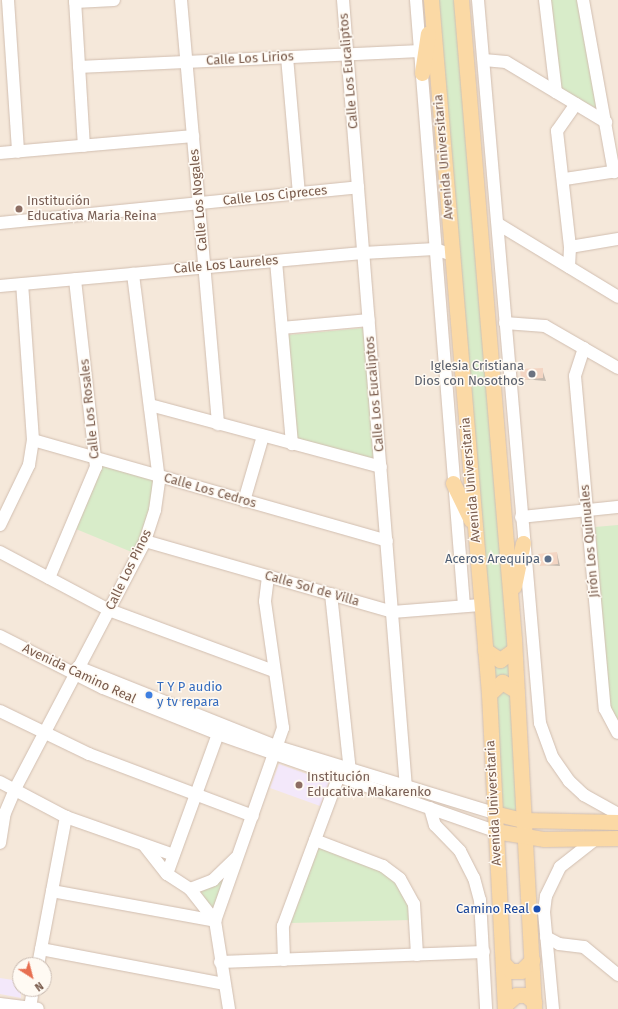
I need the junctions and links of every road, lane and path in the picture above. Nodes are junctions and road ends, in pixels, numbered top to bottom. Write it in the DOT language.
graph roads {
  1 [pos="8,0"];
  2 [pos="114,0"];
  3 [pos="181,0"];
  4 [pos="343,0"];
  5 [pos="416,0"];
  6 [pos="461,0"];
  7 [pos="478,0"];
  8 [pos="545,0"];
  9 [pos="583,0"];
  10 [pos="75,1"];
  11 [pos="431,4"];
  12 [pos="420,51"];
  13 [pos="347,54"];
  14 [pos="287,57"];
  15 [pos="484,60"];
  16 [pos="186,62"];
  17 [pos="79,67"];
  18 [pos="422,73"];
  19 [pos="556,92"];
  20 [pos="576,104"];
  21 [pos="606,122"];
  22 [pos="193,136"];
  23 [pos="84,146"];
  24 [pos="18,152"];
  25 [pos="0,154"];
  26 [pos="616,172"];
  27 [pos="565,179"];
  28 [pos="358,187"];
  29 [pos="299,193"];
  30 [pos="199,203"];
  31 [pos="0,223"];
  32 [pos="498,224"];
  33 [pos="618,240"];
  34 [pos="570,247"];
  35 [pos="435,249"];
  36 [pos="363,253"];
  37 [pos="452,255"];
  38 [pos="276,261"];
  39 [pos="204,267"];
  40 [pos="569,267"];
  41 [pos="133,274"];
  42 [pos="75,279"];
  43 [pos="22,284"];
  44 [pos="0,286"];
  45 [pos="618,297"];
  46 [pos="369,320"];
  47 [pos="505,323"];
  48 [pos="282,328"];
  49 [pos="584,348"];
  50 [pos="618,368"];
  51 [pos="150,405"];
  52 [pos="218,424"];
  53 [pos="263,436"];
  54 [pos="33,440"];
  55 [pos="292,444"];
  56 [pos="97,458"];
  57 [pos="381,467"];
  58 [pos="159,476"];
  59 [pos="453,483"];
  60 [pos="244,501"];
  61 [pos="618,507"];
  62 [pos="587,510"];
  63 [pos="521,517"];
  64 [pos="0,525"];
  65 [pos="475,530"];
  66 [pos="145,540"];
  67 [pos="387,541"];
  68 [pos="523,544"];
  69 [pos="0,552"];
  70 [pos="268,576"];
  71 [pos="49,578"];
  72 [pos="331,594"];
  73 [pos="511,602"];
  74 [pos="481,605"];
  75 [pos="464,606"];
  76 [pos="110,610"];
  77 [pos="392,612"];
  78 [pos="0,626"];
  79 [pos="0,636"];
  80 [pos="485,650"];
  81 [pos="514,650"];
  82 [pos="76,671"];
  83 [pos="274,671"];
  84 [pos="517,691"];
  85 [pos="489,694"];
  86 [pos="0,711"];
  87 [pos="618,733"];
  88 [pos="45,734"];
  89 [pos="218,734"];
  90 [pos="277,751"];
  91 [pos="350,772"];
  92 [pos="338,778"];
  93 [pos="0,782"];
  94 [pos="406,788"];
  95 [pos="15,789"];
  96 [pos="195,796"];
  97 [pos="434,796"];
  98 [pos="430,808"];
  99 [pos="494,813"];
  100 [pos="618,814"];
  101 [pos="253,816"];
  102 [pos="66,817"];
  103 [pos="523,820"];
  104 [pos="618,822"];
  105 [pos="495,831"];
  106 [pos="524,837"];
  107 [pos="597,838"];
  108 [pos="618,838"];
  109 [pos="315,840"];
  110 [pos="0,844"];
  111 [pos="144,844"];
  112 [pos="174,855"];
  113 [pos="238,856"];
  114 [pos="167,874"];
  115 [pos="190,889"];
  116 [pos="52,891"];
  117 [pos="215,921"];
  118 [pos="546,937"];
  119 [pos="41,949"];
  120 [pos="484,952"];
  121 [pos="417,955"];
  122 [pos="40,957"];
  123 [pos="284,960"];
  124 [pos="532,960"];
  125 [pos="220,962"];
  126 [pos="503,964"];
  127 [pos="618,975"];
  128 [pos="224,984"];
  129 [pos="33,997"];
  130 [pos="0,1004"];
  131 [pos="534,1005"];
  132 [pos="505,1007"];
  133 [pos="34,1008"];
  134 [pos="12,1009"];
  135 [pos="229,1009"];
  136 [pos="486,1009"];
  137 [pos="553,1009"];
  1 -- 24 [label="street"];
  2 -- 10 [label="street"];
  3 -- 16 [label="street, Calle Los Nogales"];
  4 -- 13 [label="street, Calle Los Eucaliptos"];
  5 -- 12 [label="street, Avenida Universitaria"];
  6 -- 73 [label="main road"];
  7 -- 15 [label="street"];
  8 -- 19 [label="street"];
  9 -- 21 [label="street"];
  10 -- 17 [label="street"];
  11 -- 18 [label="main road"];
  11 -- 37 [label="main road, Avenida Universitaria"];
  12 -- 13 [label="street, Calle Los Lirios"];
  12 -- 18 [label="street, Avenida Universitaria"];
  13 -- 14 [label="street, Calle Los Lirios"];
  13 -- 28 [label="street, Calle Los Eucaliptos"];
  14 -- 16 [label="street, Calle Los Lirios"];
  14 -- 29 [label="street"];
  15 -- 19 [label="street"];
  15 -- 32 [label="street"];
  16 -- 17 [label="street, Calle Los Lirios"];
  16 -- 22 [label="street, Calle Los Nogales"];
  17 -- 23 [label="street"];
  18 -- 35 [label="street, Avenida Universitaria"];
  19 -- 20 [label="street"];
  20 -- 21 [label="street"];
  20 -- 27 [label="street"];
  21 -- 26 [label="street"];
  22 -- 23 [label="street"];
  22 -- 30 [label="street, Calle Los Nogales"];
  23 -- 24 [label="street"];
  24 -- 25 [label="street"];
  26 -- 27 [label="street"];
  27 -- 34 [label="street"];
  28 -- 29 [label="street, Calle Los Cipreces"];
  28 -- 36 [label="street, Calle Los Eucaliptos"];
  29 -- 30 [label="street, Calle Los Cipreces"];
  30 -- 31 [label="street, Calle Los Cipreces"];
  30 -- 39 [label="street, Calle Los Nogales"];
  32 -- 40 [label="street"];
  32 -- 47 [label="street"];
  33 -- 34 [label="street"];
  34 -- 40 [label="street"];
  35 -- 36 [label="street, Calle Los Laureles"];
  35 -- 37 [label="street, Calle Los Laureles"];
  35 -- 59 [label="street, Avenida Universitaria"];
  36 -- 38 [label="street, Calle Los Laureles"];
  36 -- 46 [label="street, Calle Los Eucaliptos"];
  37 -- 65 [label="main road, Avenida Universitaria"];
  38 -- 39 [label="street, Calle Los Laureles"];
  38 -- 48 [label="street"];
  39 -- 41 [label="street, Calle Los Laureles"];
  39 -- 52 [label="street, Calle Los Nogales"];
  40 -- 45 [label="street"];
  41 -- 42 [label="street, Calle Los Laureles"];
  41 -- 51 [label="street, Calle Los Pinos"];
  42 -- 43 [label="street, Calle Los Laureles"];
  42 -- 56 [label="street, Calle Los Rosales"];
  43 -- 44 [label="street, Calle Los Laureles"];
  43 -- 54 [label="street"];
  46 -- 48 [label="street"];
  46 -- 57 [label="street, Calle Los Eucaliptos"];
  47 -- 49 [label="street"];
  47 -- 63 [label="street"];
  48 -- 55 [label="street"];
  49 -- 50 [label="street"];
  49 -- 62 [label="street, Jirón Los Quinuales"];
  51 -- 52 [label="street"];
  51 -- 58 [label="street, Calle Los Pinos"];
  52 -- 53 [label="street"];
  53 -- 55 [label="street"];
  53 -- 60 [label="street"];
  54 -- 56 [label="street, Calle Los Cedros"];
  54 -- 64 [label="street"];
  55 -- 57 [label="street"];
  56 -- 58 [label="street, Calle Los Cedros"];
  56 -- 71 [label="street, Calle Los Rosales"];
  57 -- 67 [label="street, Calle Los Eucaliptos"];
  58 -- 60 [label="street, Calle Los Cedros"];
  58 -- 66 [label="street, Calle Los Pinos"];
  59 -- 65 [label="main road"];
  59 -- 75 [label="street, Avenida Universitaria"];
  60 -- 67 [label="street, Calle Los Cedros"];
  61 -- 62 [label="street"];
  62 -- 63 [label="street"];
  62 -- 87 [label="street, Jirón Los Quinuales"];
  63 -- 68 [label="street"];
  65 -- 74 [label="main road, Avenida Universitaria"];
  66 -- 70 [label="street, Calle Sol de Villa"];
  66 -- 76 [label="street, Calle Los Pinos"];
  67 -- 77 [label="street, Calle Los Eucaliptos"];
  68 -- 73 [label="main road"];
  68 -- 100 [label="street"];
  69 -- 71 [label="street"];
  70 -- 72 [label="street, Calle Sol de Villa"];
  70 -- 83 [label="street"];
  71 -- 76 [label="street"];
  72 -- 77 [label="street, Calle Sol de Villa"];
  72 -- 91 [label="street"];
  73 -- 81 [label="main road"];
  74 -- 75 [label="street, Calle Sol de Villa"];
  74 -- 80 [label="main road, Avenida Universitaria"];
  75 -- 77 [label="street, Calle Sol de Villa"];
  76 -- 82 [label="street, Calle Los Pinos"];
  76 -- 83 [label="street"];
  77 -- 94 [label="street, Calle Los Eucaliptos"];
  78 -- 82 [label="street, Avenida Camino Real"];
  79 -- 82 [label="street, Avenida Camino Real"];
  80 -- 81 [label="main road"];
  80 -- 85 [label="main road, Avenida Universitaria"];
  81 -- 84 [label="main road"];
  82 -- 88 [label="street, Calle Los Pinos"];
  82 -- 89 [label="street, Avenida Camino Real"];
  82 -- 90 [label="street, Avenida Camino Real"];
  83 -- 90 [label="street"];
  84 -- 85 [label="main road"];
  84 -- 103 [label="main road"];
  85 -- 99 [label="main road, Avenida Universitaria"];
  86 -- 88 [label="street"];
  88 -- 95 [label="street, Calle Los Pinos"];
  88 -- 96 [label="street"];
  89 -- 90 [label="street, Avenida Camino Real"];
  89 -- 96 [label="street"];
  90 -- 91 [label="street, Avenida Camino Real"];
  90 -- 92 [label="street, Avenida Camino Real"];
  90 -- 101 [label="street"];
  91 -- 94 [label="street, Avenida Camino Real"];
  92 -- 98 [label="street, Avenida Camino Real"];
  92 -- 109 [label="street"];
  93 -- 95 [label="street"];
  94 -- 97 [label="street, Avenida Camino Real"];
  95 -- 102 [label="street"];
  95 -- 110 [label="street, Calle Los Pinos"];
  96 -- 101 [label="street"];
  96 -- 112 [label="street"];
  97 -- 98 [label="street"];
  97 -- 99 [label="street, Avenida Camino Real"];
  98 -- 105 [label="street, Avenida Camino Real"];
  98 -- 120 [label="street, Avenida Universitaria"];
  99 -- 103 [label="main road, Avenida Camino Real"];
  99 -- 105 [label="main road, Avenida Universitaria"];
  101 -- 113 [label="street"];
  102 -- 111 [label="street"];
  102 -- 116 [label="street"];
  103 -- 104 [label="main road, Avenida Camino Real"];
  103 -- 106 [label="main road"];
  105 -- 106 [label="main road, Avenida Camino Real"];
  105 -- 126 [label="main road, Avenida Universitaria"];
  106 -- 107 [label="main road, Avenida Camino Real"];
  106 -- 124 [label="main road"];
  107 -- 108 [label="main road, Avenida Camino Real"];
  107 -- 118 [label="street"];
  109 -- 121 [label="street"];
  109 -- 123 [label="street"];
  111 -- 112 [label="street"];
  111 -- 114 [label="street"];
  112 -- 114 [label="street"];
  113 -- 115 [label="street"];
  113 -- 117 [label="street"];
  114 -- 115 [label="street"];
  115 -- 117 [label="street"];
  116 -- 117 [label="street"];
  116 -- 119 [label="street"];
  117 -- 125 [label="street"];
  118 -- 127 [label="street"];
  118 -- 137 [label="street"];
  119 -- 122 [label="street"];
  119 -- 128 [label="street"];
  120 -- 121 [label="street"];
  120 -- 136 [label="street, Avenida Universitaria"];
  121 -- 123 [label="street"];
  123 -- 125 [label="street"];
  124 -- 126 [label="main road"];
  124 -- 131 [label="main road"];
  125 -- 128 [label="street"];
  126 -- 132 [label="main road, Avenida Universitaria"];
  128 -- 135 [label="street"];
  129 -- 133 [label="street"];
  130 -- 133 [label="street"];
  130 -- 134 [label="street"];
  131 -- 132 [label="main road"];
}
